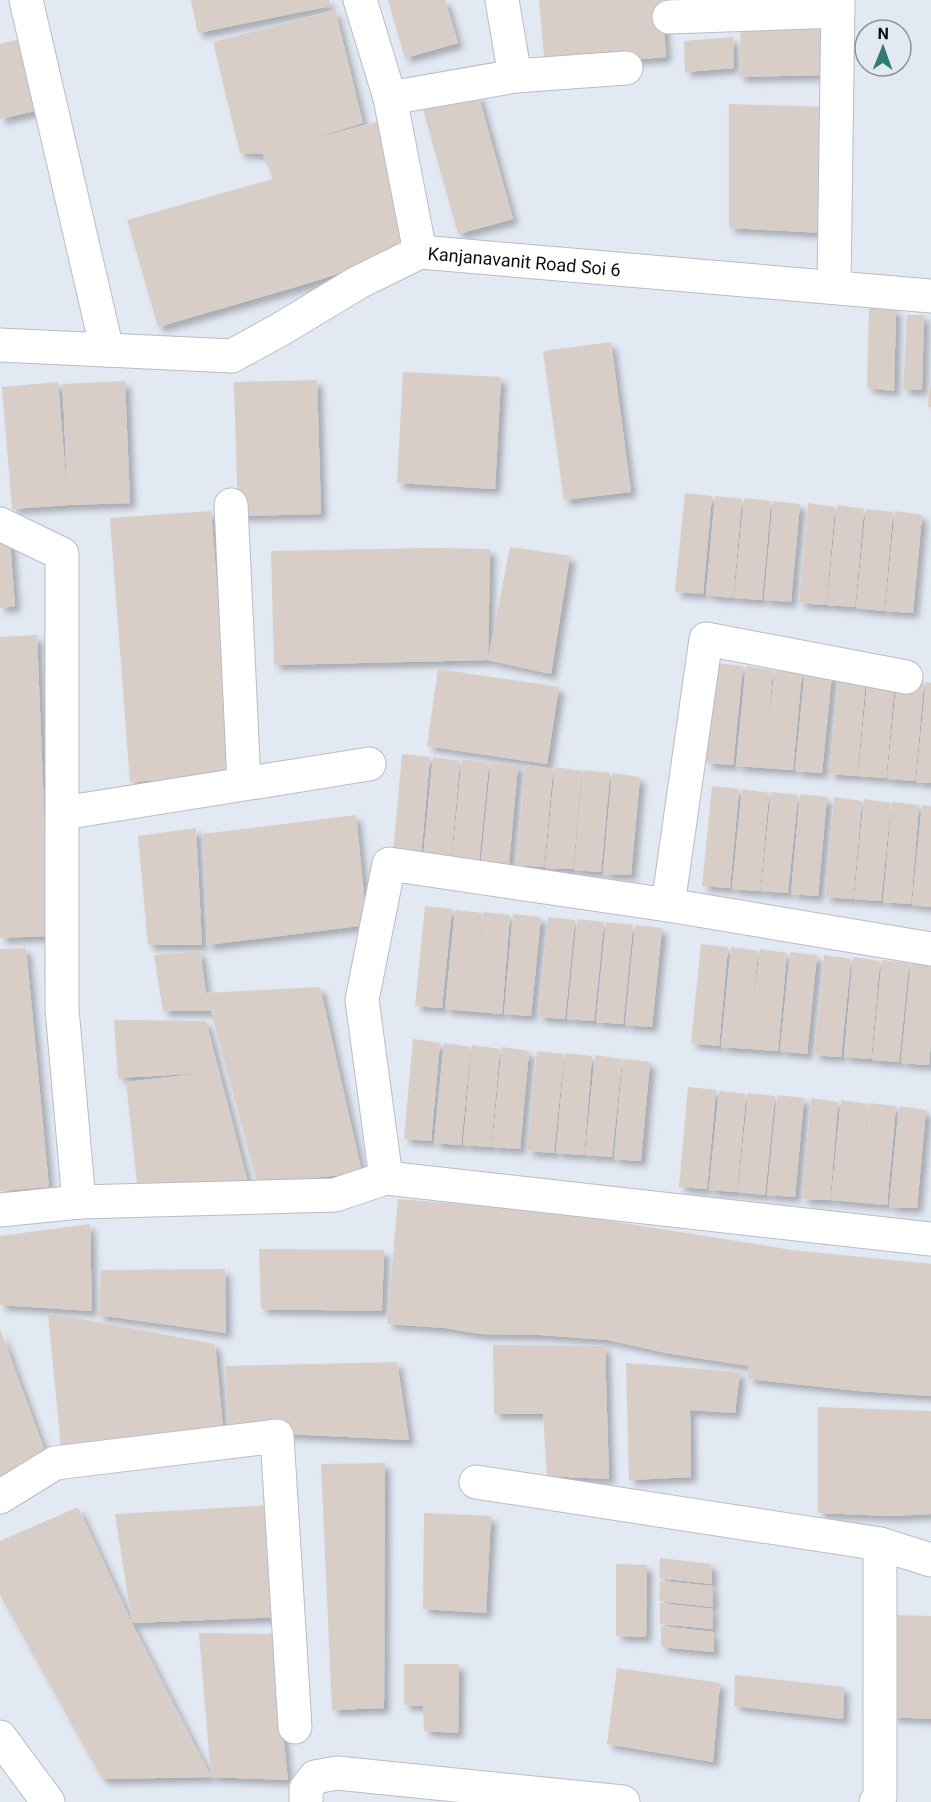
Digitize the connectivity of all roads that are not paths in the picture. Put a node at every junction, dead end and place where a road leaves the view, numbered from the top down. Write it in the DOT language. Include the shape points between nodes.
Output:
graph roads {
  1 [pos="26,0"];
  2 [pos="360,0"];
  3 [pos="502,0"];
  4 [pos="838,6"];
  5 [pos="669,17"];
  6 [pos="626,68"];
  7 [pos="515,76"];
  8 [pos="390,98"];
  9 [pos="420,252"];
  10 [pos="834,287"];
  11 [pos="931,297"];
  12 [pos="0,345"];
  13 [pos="107,350"];
  14 [pos="231,505"];
  15 [pos="0,524"];
  16 [pos="906,677"];
  17 [pos="369,764"];
  18 [pos="244,783"];
  19 [pos="63,813"];
  20 [pos="668,905"];
  21 [pos="931,950"];
  22 [pos="386,1178"];
  23 [pos="79,1202"];
  24 [pos="0,1210"];
  25 [pos="931,1239"];
  26 [pos="476,1482"];
  27 [pos="0,1497"];
  28 [pos="880,1544"];
  29 [pos="931,1560"];
  30 [pos="295,1728"];
  31 [pos="0,1737"];
  32 [pos="48,1802"];
  33 [pos="306,1802"];
  34 [pos="623,1802"];
  35 [pos="876,1802"];
  1 -- 13 [label="street"];
  2 -- 8 [label="street"];
  3 -- 7 [label="street"];
  4 -- 5 [label="street"];
  4 -- 10 [label="street"];
  6 -- 7 [label="street"];
  7 -- 8 [label="street"];
  8 -- 9 [label="street"];
  9 -- 10 [label="street, Kanjanavanit Road Soi 6"];
  9 -- 13 [label="street, Kanjanavanit Road Soi 6" via="359,282 232,356"];
  10 -- 11 [label="street, Kanjanavanit Road Soi 6"];
  12 -- 13 [label="street, Kanjanavanit Road Soi 6"];
  14 -- 18 [label="street"];
  15 -- 19 [label="street" via="62,554"];
  16 -- 20 [label="street" via="706,639"];
  17 -- 18 [label="street"];
  18 -- 19 [label="street"];
  19 -- 23 [label="street" via="62,1009"];
  20 -- 21 [label="street"];
  20 -- 22 [label="street" via="389,864 362,1000"];
  22 -- 23 [label="street" via="335,1195"];
  22 -- 25 [label="street"];
  23 -- 24 [label="street"];
  26 -- 28 [label="street"];
  27 -- 30 [label="street" via="55,1463 278,1436"];
  28 -- 29 [label="street"];
  28 -- 35 [label="street" via="880,1797"];
  31 -- 32 [label="street"];
  33 -- 34 [label="street" via="306,1789 315,1777 337,1773"];
}
